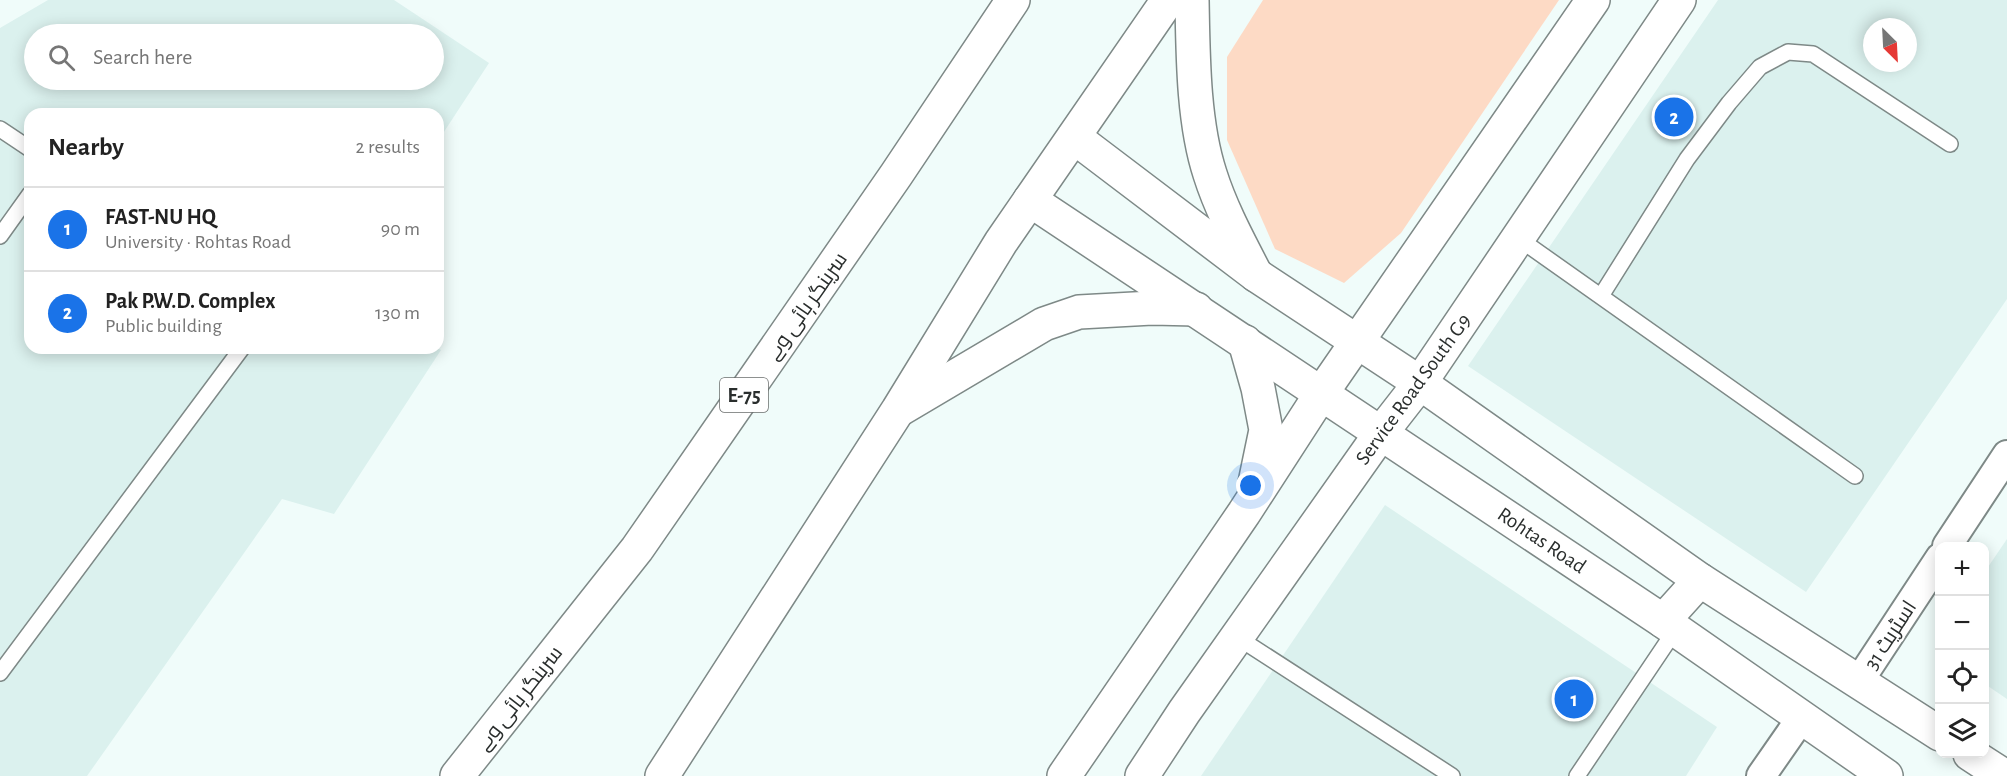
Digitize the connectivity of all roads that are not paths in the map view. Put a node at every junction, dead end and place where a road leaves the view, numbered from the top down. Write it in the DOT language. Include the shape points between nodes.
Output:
graph roads {
  1 [pos="1013,0"];
  2 [pos="1168,0"];
  3 [pos="1192,0"];
  4 [pos="1593,0"];
  5 [pos="1679,0"];
  6 [pos="0,129"];
  7 [pos="1074,137"];
  8 [pos="1950,144"];
  9 [pos="24,145"];
  10 [pos="1030,200"];
  11 [pos="24,202"];
  12 [pos="0,236"];
  13 [pos="1518,238"];
  14 [pos="1256,275"];
  15 [pos="1601,296"];
  16 [pos="1196,309"];
  17 [pos="1245,342"];
  18 [pos="1358,342"];
  19 [pos="238,354"];
  20 [pos="1420,383"];
  21 [pos="1321,394"];
  22 [pos="898,410"];
  23 [pos="1381,433"];
  24 [pos="2007,455"];
  25 [pos="1855,476"];
  26 [pos="1244,513"];
  27 [pos="1950,542"];
  28 [pos="1935,566"];
  29 [pos="1700,580"];
  30 [pos="1669,625"];
  31 [pos="1237,637"];
  32 [pos="0,673"];
  33 [pos="1859,681"];
  34 [pos="1802,717"];
  35 [pos="1935,731"];
  36 [pos="1978,758"];
  37 [pos="2002,772"];
  38 [pos="457,776"];
  39 [pos="662,776"];
  40 [pos="1064,776"];
  41 [pos="1142,776"];
  42 [pos="1452,776"];
  43 [pos="1577,776"];
  44 [pos="1761,776"];
  45 [pos="1886,776"];
  1 -- 38 [label="main road, سرینگر ہائی وے / E-75" via="637,549"];
  2 -- 7 [label="main road"];
  3 -- 14 [label="main road" via="1193,66 1209,173"];
  4 -- 18 [label="main road"];
  5 -- 13 [label="main road, Service Road South G9"];
  6 -- 9 [label="lane"];
  7 -- 10 [label="main road"];
  7 -- 14 [label="main road"];
  8 -- 15 [label="lane" via="1813,54 1788,52 1760,67 1729,104 1687,159"];
  10 -- 16 [label="main road, Rohtas Road"];
  10 -- 22 [label="main road"];
  11 -- 12 [label="lane"];
  13 -- 15 [label="lane"];
  13 -- 20 [label="main road, Service Road South G9"];
  14 -- 18 [label="main road"];
  15 -- 25 [label="lane"];
  16 -- 17 [label="main road, Rohtas Road"];
  16 -- 22 [label="main road" via="1078,312 1044,324"];
  17 -- 21 [label="main road, Rohtas Road"];
  17 -- 26 [label="main road" via="1266,430 1256,481"];
  18 -- 20 [label="main road"];
  18 -- 21 [label="main road"];
  19 -- 32 [label="lane"];
  20 -- 23 [label="main road, Service Road South G9"];
  20 -- 29 [label="main road"];
  21 -- 23 [label="main road, Rohtas Road"];
  21 -- 26 [label="main road"];
  22 -- 39 [label="main road"];
  23 -- 30 [label="main road, Rohtas Road"];
  23 -- 31 [label="main road, Service Road South G9"];
  24 -- 27 [label="street"];
  26 -- 40 [label="main road"];
  28 -- 33 [label="street, اسٹریٹ 31"];
  29 -- 30 [label="main road"];
  29 -- 33 [label="main road"];
  30 -- 34 [label="main road, Rohtas Road"];
  30 -- 43 [label="lane"];
  31 -- 41 [label="main road, Service Road South G9"];
  31 -- 42 [label="lane"];
  33 -- 35 [label="main road"];
  34 -- 44 [label="street"];
  34 -- 45 [label="main road, Rohtas Road"];
  36 -- 37 [label="main road"];
}
